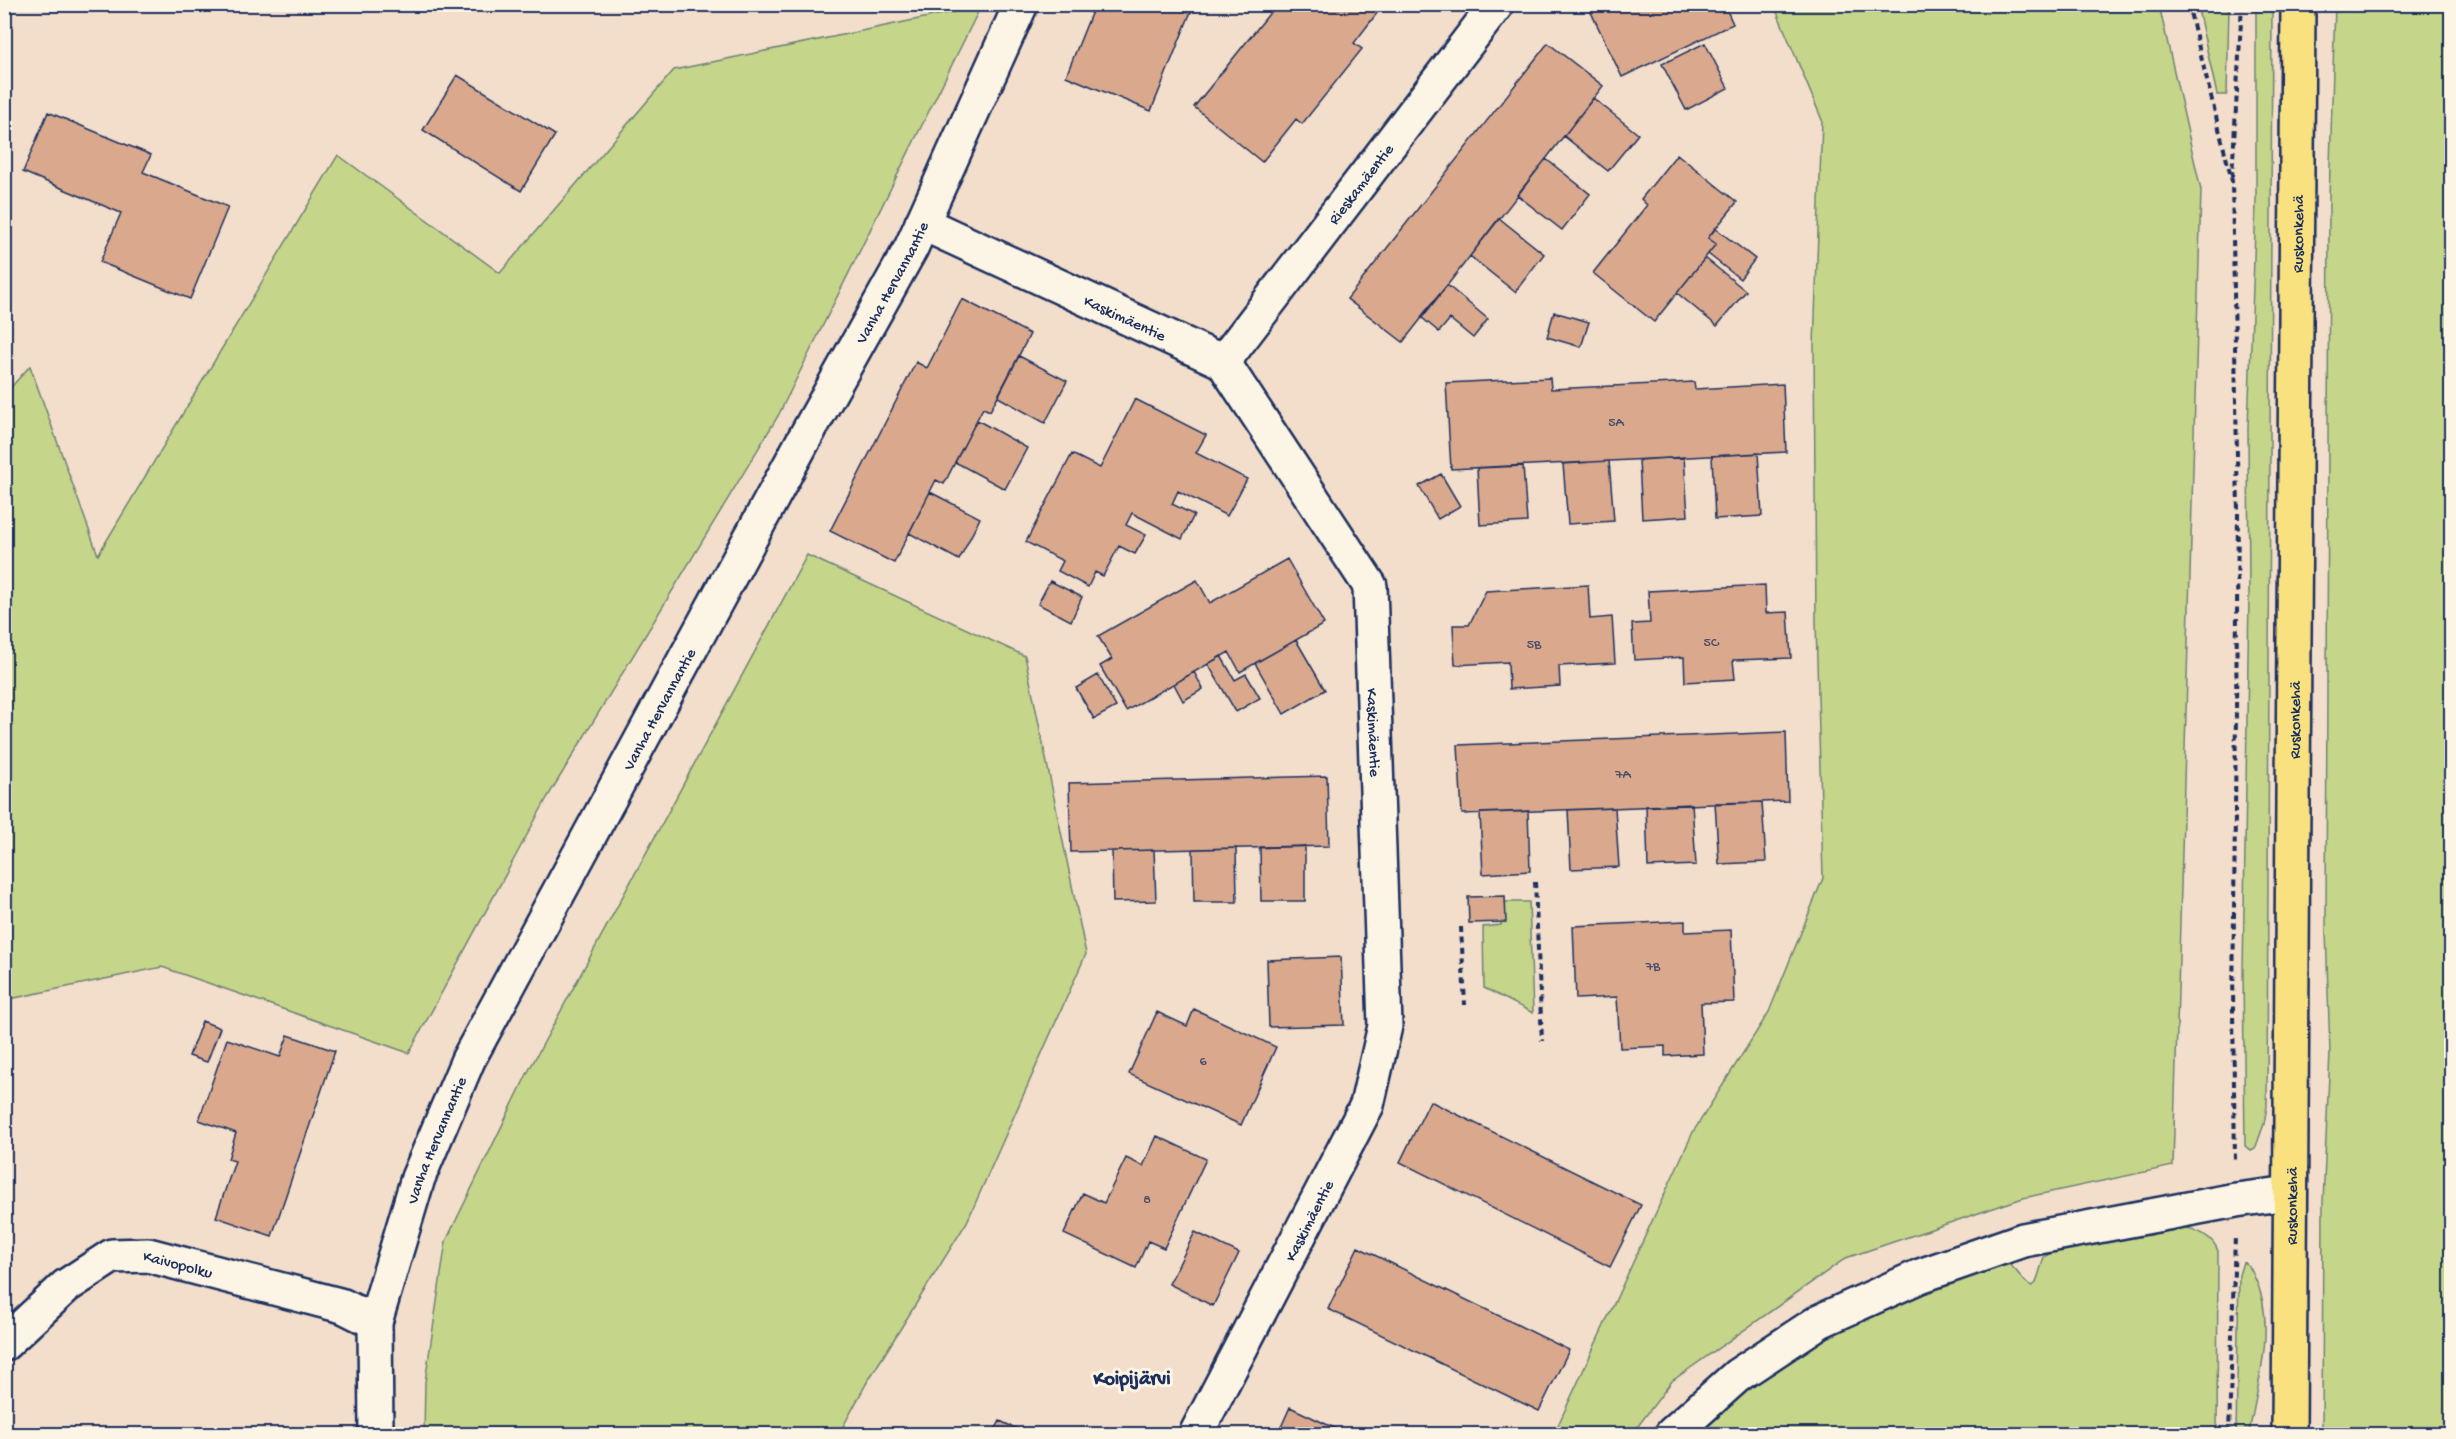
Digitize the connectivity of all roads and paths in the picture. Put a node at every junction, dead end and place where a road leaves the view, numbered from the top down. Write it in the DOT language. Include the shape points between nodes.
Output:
graph roads {
  1 [pos="1021,4"];
  2 [pos="1497,4"];
  3 [pos="2188,4"];
  4 [pos="2242,4"];
  5 [pos="2298,4"];
  6 [pos="2232,181"];
  7 [pos="922,223"];
  8 [pos="1223,362"];
  9 [pos="1535,882"];
  10 [pos="1461,927"];
  11 [pos="1465,1005"];
  12 [pos="1542,1041"];
  13 [pos="2290,1193"];
  14 [pos="2236,1200"];
  15 [pos="375,1322"];
  16 [pos="4,1344"];
  17 [pos="376,1434"];
  18 [pos="1196,1434"];
  19 [pos="1672,1434"];
  20 [pos="2229,1434"];
  21 [pos="2289,1434"];
  1 -- 7 [label="street, Vanha Hervannantie"];
  2 -- 8 [label="street, Rieskamäentie"];
  3 -- 6 [label="path"];
  4 -- 6 [label="path"];
  5 -- 13 [label="main road, Ruskonkehä"];
  6 -- 14 [label="path" via="2238,512 2233,1011"];
  7 -- 8 [label="street, Kaskimäentie"];
  7 -- 15 [label="street, Vanha Hervannantie" via="468,1060 418,1178"];
  8 -- 18 [label="street, Kaskimäentie" via="1370,586 1384,1026 1367,1106"];
  9 -- 12 [label="path"];
  10 -- 11 [label="path"];
  13 -- 14 [label="street"];
  13 -- 21 [label="main road, Ruskonkehä"];
  14 -- 19 [label="street" via="2023,1240 1920,1276 1820,1321 1738,1375"];
  14 -- 20 [label="path"];
  15 -- 16 [label="street, Kaivopolku" via="343,1306 148,1255 112,1256 66,1286"];
  15 -- 17 [label="street, Vanha Hervannantie"];
}
